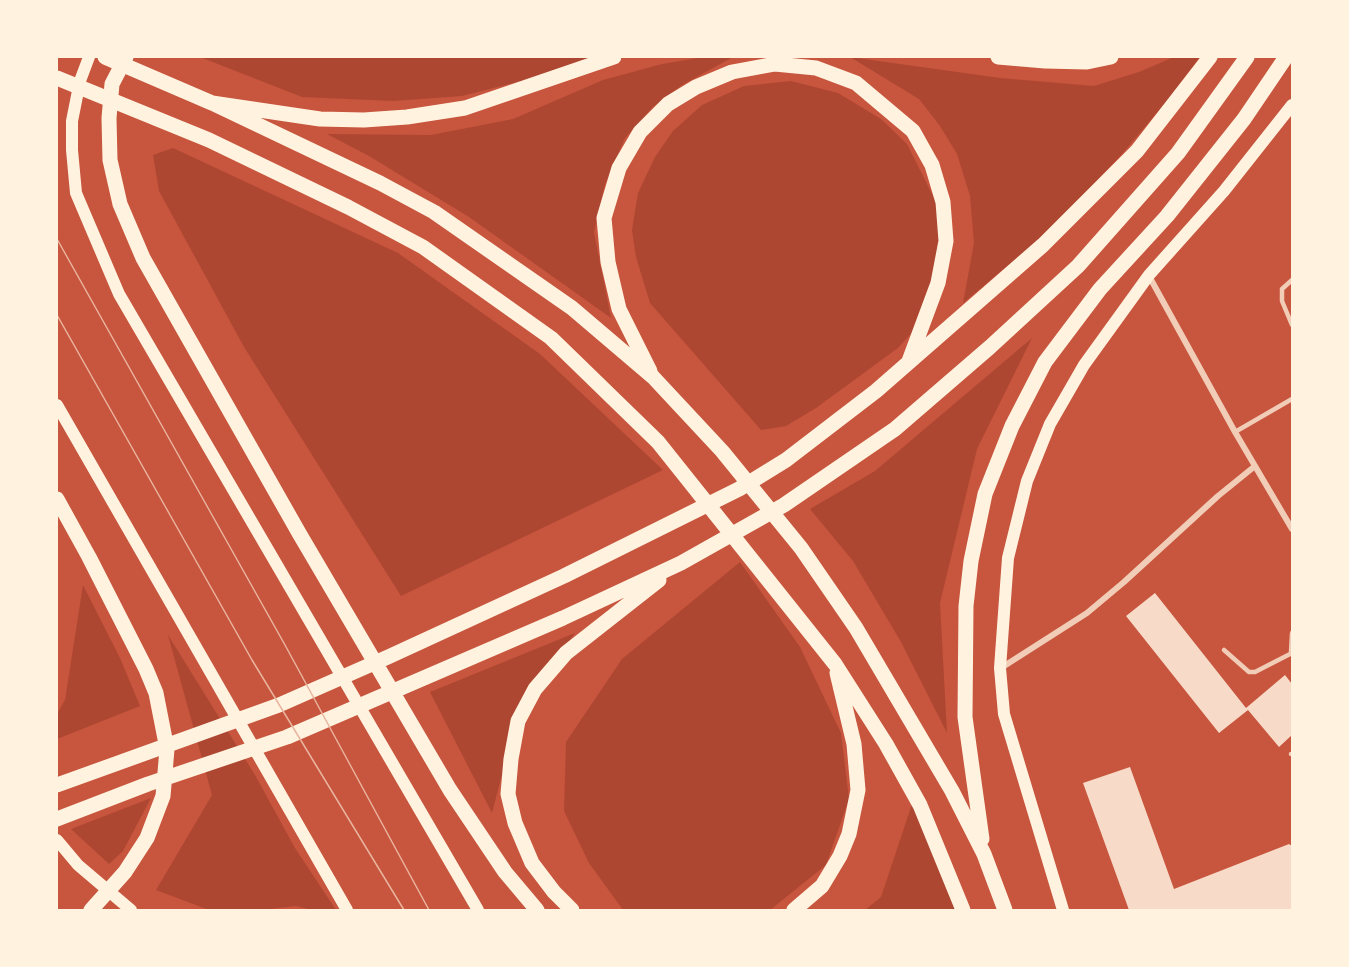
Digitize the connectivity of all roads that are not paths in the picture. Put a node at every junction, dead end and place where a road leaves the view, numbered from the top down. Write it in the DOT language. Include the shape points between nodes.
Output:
graph roads {
  1 [pos="89,57"];
  2 [pos="105,57"];
  3 [pos="126,57"];
  4 [pos="614,57"];
  5 [pos="998,57"];
  6 [pos="1111,57"];
  7 [pos="1210,57"];
  8 [pos="1247,57"];
  9 [pos="1286,57"];
  10 [pos="57,78"];
  11 [pos="212,103"];
  12 [pos="1292,105"];
  13 [pos="1149,275"];
  14 [pos="1292,280"];
  15 [pos="1292,324"];
  16 [pos="908,363"];
  17 [pos="653,377"];
  18 [pos="1292,399"];
  19 [pos="57,405"];
  20 [pos="1235,432"];
  21 [pos="1255,466"];
  22 [pos="57,499"];
  23 [pos="1292,529"];
  24 [pos="681,563"];
  25 [pos="1292,633"];
  26 [pos="1224,650"];
  27 [pos="1292,652"];
  28 [pos="835,664"];
  29 [pos="1000,668"];
  30 [pos="57,785"];
  31 [pos="57,819"];
  32 [pos="57,840"];
  33 [pos="984,854"];
  34 [pos="92,909"];
  35 [pos="131,910"];
  36 [pos="347,910"];
  37 [pos="478,910"];
  38 [pos="537,910"];
  39 [pos="572,910"];
  40 [pos="794,910"];
  41 [pos="963,910"];
  42 [pos="1005,910"];
  43 [pos="1064,910"];
  1 -- 37 [label="main road" via="72,121 76,193 118,294"];
  2 -- 11 [label="main road"];
  3 -- 38 [label="main road" via="112,84 110,160 120,204 143,258 450,790 505,872"];
  4 -- 11 [label="main road" via="465,108 406,117 320,118"];
  5 -- 6 [label="main road" via="1087,62"];
  7 -- 16 [label="main road" via="1129,159 1043,245"];
  8 -- 24 [label="main road" via="1178,153 1078,266 990,347 895,429 784,505"];
  9 -- 33 [label="main road" via="1238,128 1167,216 1100,289 1045,362 1012,426 985,494 966,606 965,717"];
  10 -- 28 [label="main road" via="209,140 348,207 423,247 551,338 658,442"];
  11 -- 17 [label="main road" via="434,212 572,308"];
  12 -- 13 [label="main road" via="1224,191"];
  13 -- 20 [label="street"];
  13 -- 29 [label="main road" via="1084,365 1050,424 1027,481 1008,558"];
  14 -- 15 [label="lane" via="1282,289 1282,301"];
  16 -- 17 [label="main road" via="938,284 946,241 944,202 933,165 913,132 856,83 816,68 775,64 732,72 668,104 640,132 619,168 604,218 608,262 620,309"];
  16 -- 30 [label="main road" via="786,460 740,489 564,576 279,705"];
  17 -- 33 [label="main road" via="722,451 807,556 862,638 952,791"];
  18 -- 20 [label="lane"];
  19 -- 36 [label="main road"];
  20 -- 21 [label="street"];
  21 -- 23 [label="street"];
  21 -- 29 [label="street" via="1087,613"];
  22 -- 34 [label="main road" via="146,669 156,693 167,749 162,796 147,838 125,872"];
  24 -- 31 [label="main road" via="287,737"];
  24 -- 39 [label="main road" via="566,653 535,689 518,720 508,794 515,823 532,862"];
  25 -- 27 [label="lane"];
  26 -- 27 [label="lane" via="1249,672"];
  28 -- 40 [label="main road" via="854,744 858,790 840,856 822,886"];
  28 -- 41 [label="main road" via="920,805"];
  29 -- 43 [label="main road" via="1004,714"];
  32 -- 35 [label="main road" via="78,865"];
  33 -- 42 [label="main road"];
}
